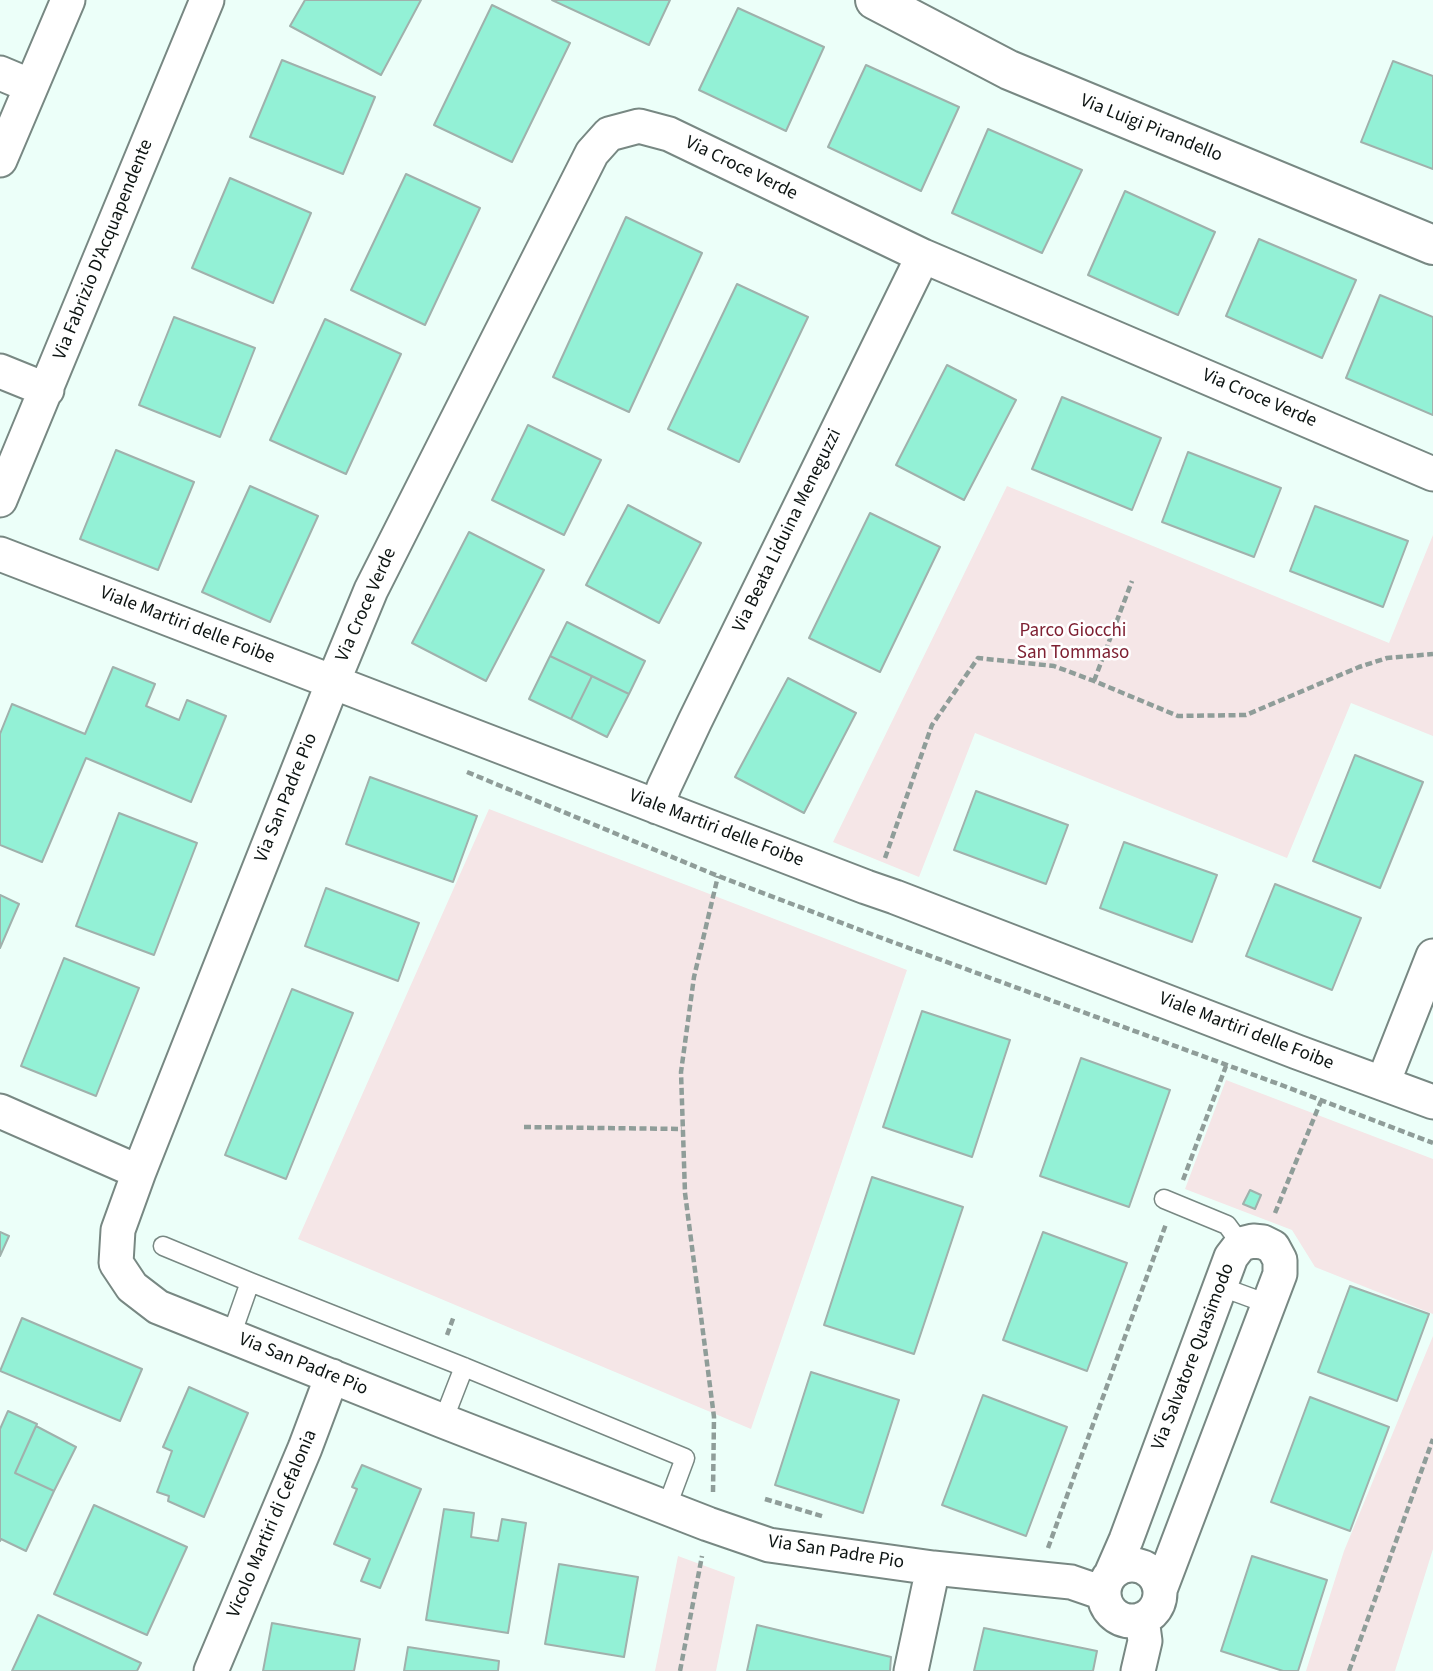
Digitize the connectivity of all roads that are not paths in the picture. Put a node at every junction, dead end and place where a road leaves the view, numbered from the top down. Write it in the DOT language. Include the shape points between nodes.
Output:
graph roads {
  1 [pos="68,0"];
  2 [pos="207,0"];
  3 [pos="875,0"];
  4 [pos="0,74"];
  5 [pos="31,86"];
  6 [pos="0,160"];
  7 [pos="1433,245"];
  8 [pos="923,256"];
  9 [pos="0,371"];
  10 [pos="47,390"];
  11 [pos="1433,474"];
  12 [pos="0,500"];
  13 [pos="0,554"];
  14 [pos="333,682"];
  15 [pos="657,807"];
  16 [pos="1433,956"];
  17 [pos="1383,1083"];
  18 [pos="1433,1102"];
  19 [pos="0,1111"];
  20 [pos="139,1172"];
  21 [pos="1169,1201"];
  22 [pos="1241,1244"];
  23 [pos="163,1246"];
  24 [pos="250,1283"];
  25 [pos="1219,1286"];
  26 [pos="1268,1304"];
  27 [pos="231,1336"];
  28 [pos="464,1367"];
  29 [pos="332,1376"];
  30 [pos="443,1422"];
  31 [pos="666,1509"];
  32 [pos="933,1567"];
  33 [pos="1108,1583"];
  34 [pos="1160,1590"];
  35 [pos="1142,1619"];
  36 [pos="211,1671"];
  37 [pos="911,1671"];
  38 [pos="1138,1671"];
  1 -- 5 [label="street"];
  2 -- 10 [label="street, Via Fabrizio D'Acquapendente"];
  3 -- 7 [label="street, Via Luigi Pirandello" via="1009,70"];
  4 -- 5 [label="street"];
  5 -- 6 [label="street"];
  8 -- 11 [label="street, Via Croce Verde"];
  8 -- 14 [label="street, Via Croce Verde" via="669,134 639,127 609,134 592,153 371,590"];
  8 -- 15 [label="street, Via Beata Liduina Meneguzzi" via="695,720"];
  9 -- 10 [label="street"];
  10 -- 12 [label="street, Via Fabrizio D'Acquapendente"];
  13 -- 14 [label="street, Viale Martiri delle Foibe"];
  14 -- 15 [label="street, Viale Martiri delle Foibe"];
  14 -- 20 [label="street, Via San Padre Pio"];
  15 -- 17 [label="street, Viale Martiri delle Foibe"];
  16 -- 17 [label="street"];
  17 -- 18 [label="street, Viale Martiri delle Foibe"];
  19 -- 20 [label="street"];
  20 -- 27 [label="street, Via San Padre Pio" via="118,1230 116,1263 132,1287 158,1307"];
  21 -- 22 [label="lane" via="1227,1225"];
  22 -- 25 [label="street, Via Salvatore Quasimodo"];
  22 -- 26 [label="street, Via Salvatore Quasimodo" via="1264,1242 1280,1260 1280,1274"];
  23 -- 24 [label="lane"];
  24 -- 27 [label="lane"];
  24 -- 28 [label="lane"];
  25 -- 26 [label="lane"];
  25 -- 33 [label="street, Via Salvatore Quasimodo"];
  26 -- 34 [label="street, Via Salvatore Quasimodo"];
  27 -- 29 [label="street, Via San Padre Pio"];
  28 -- 30 [label="lane"];
  28 -- 31 [label="lane" via="685,1458"];
  29 -- 30 [label="street, Via San Padre Pio"];
  29 -- 36 [label="street, Vicolo Martiri di Cefalonia"];
  30 -- 31 [label="street, Via San Padre Pio"];
  31 -- 32 [label="street, Via San Padre Pio" via="769,1545"];
  32 -- 33 [label="street, Via San Padre Pio"];
  32 -- 37 [label="street"];
  33 -- 34 [label="street" via="1122,1566 1133,1564 1152,1572"];
  33 -- 35 [label="street" via="1105,1602 1109,1610 1122,1620"];
  34 -- 35 [label="street" via="1157,1605"];
  35 -- 38 [label="street" via="1145,1641"];
}
